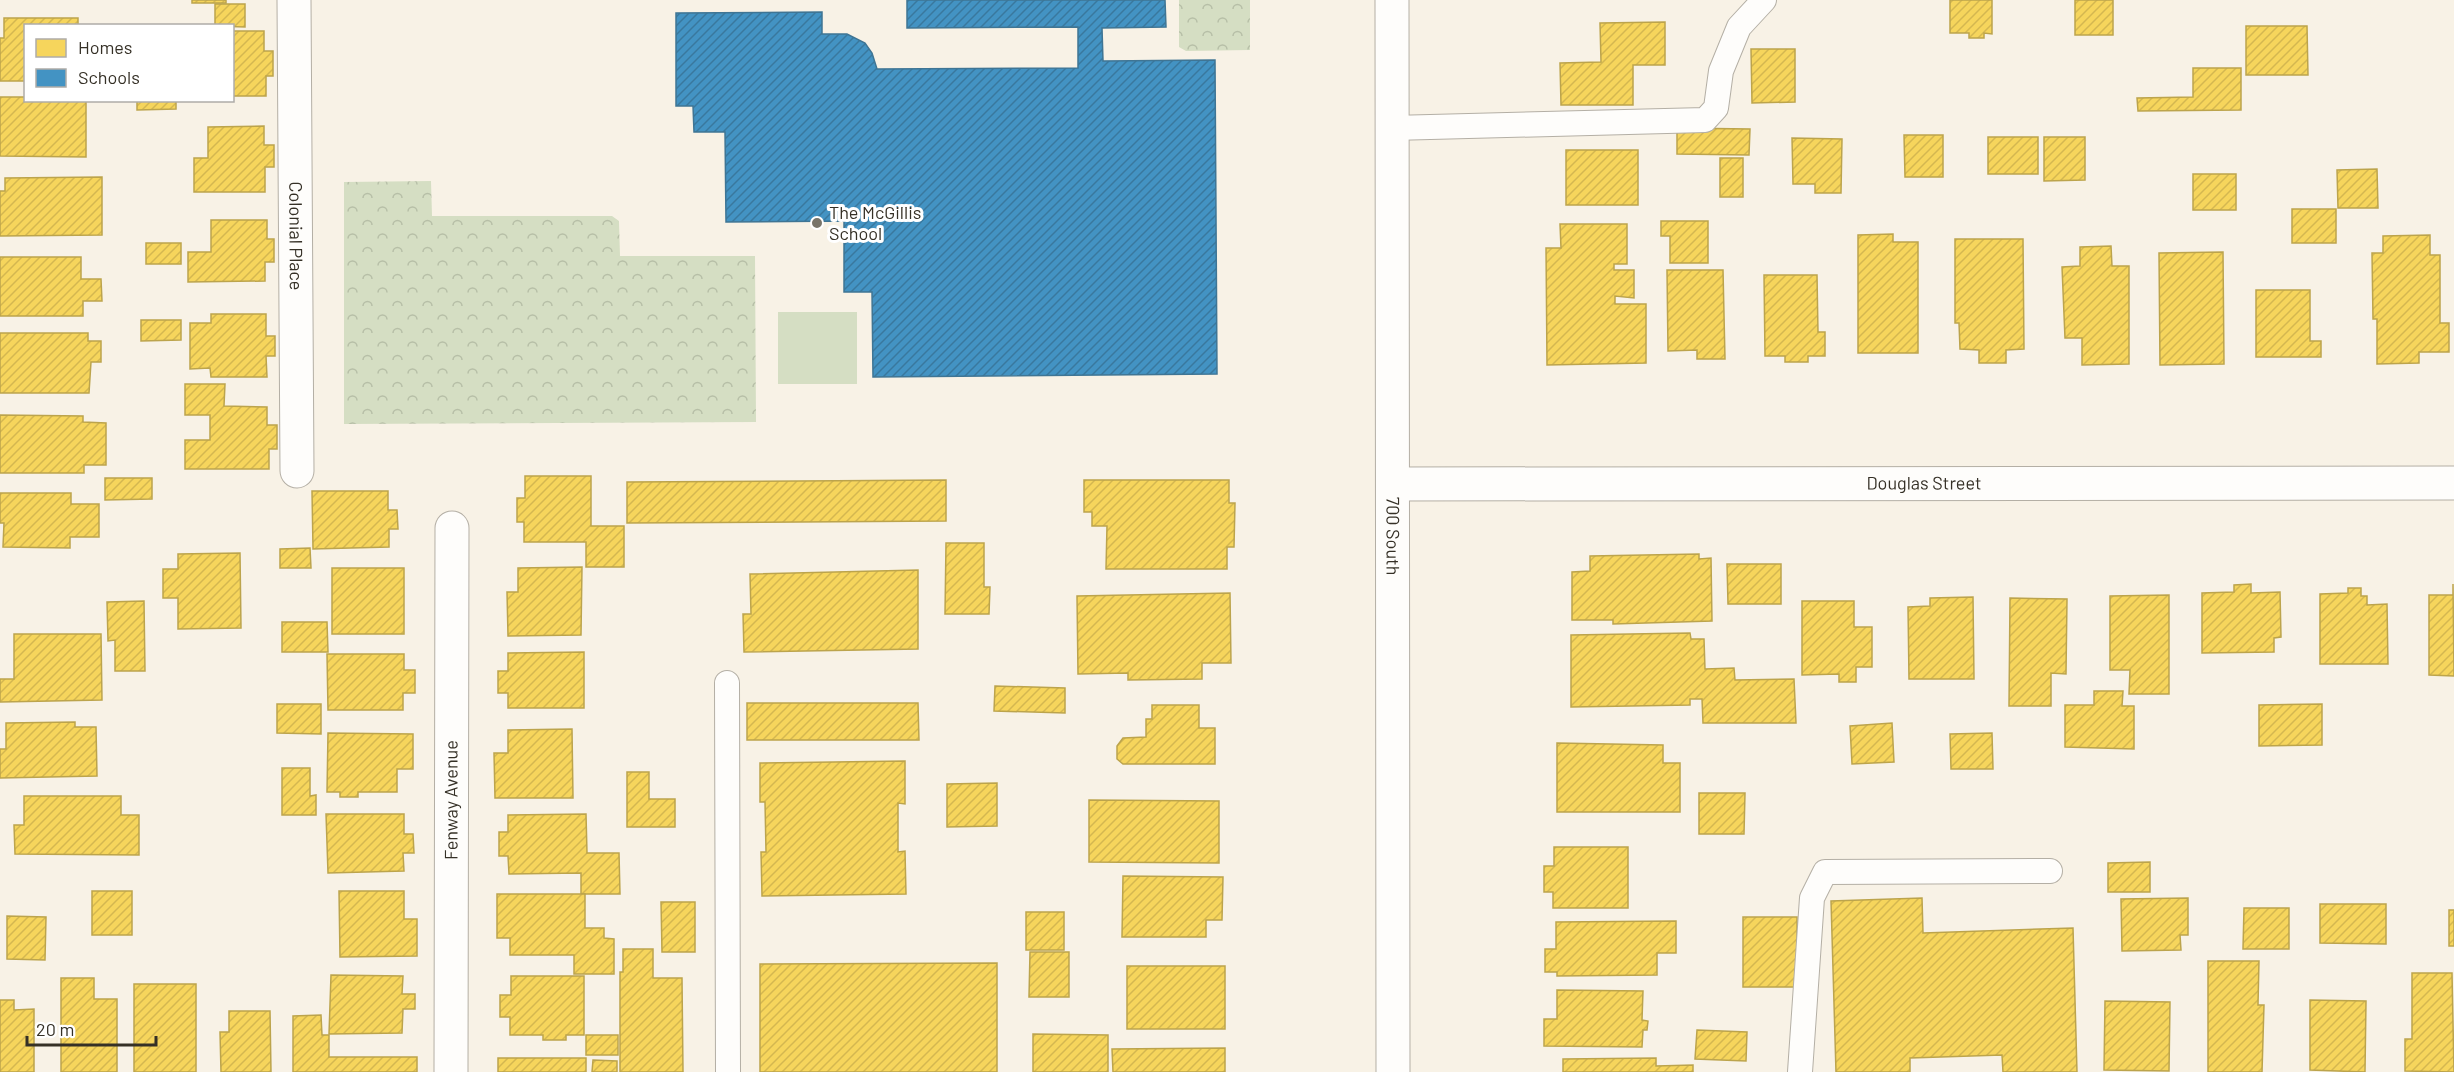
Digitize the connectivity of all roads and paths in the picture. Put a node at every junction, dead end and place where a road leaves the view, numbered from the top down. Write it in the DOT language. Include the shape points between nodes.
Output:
graph roads {
  1 [pos="294,0"];
  2 [pos="1392,0"];
  3 [pos="1764,0"];
  4 [pos="1392,128"];
  5 [pos="297,471"];
  6 [pos="1393,483"];
  7 [pos="2454,483"];
  8 [pos="452,528"];
  9 [pos="727,683"];
  10 [pos="2050,871"];
  11 [pos="451,1072"];
  12 [pos="728,1072"];
  13 [pos="1393,1072"];
  14 [pos="1800,1072"];
  1 -- 5 [label="street, Colonial Place"];
  2 -- 4 [label="street, 700 South"];
  3 -- 4 [label="lane" via="1739,27 1721,71 1716,108 1705,120"];
  4 -- 6 [label="street, 700 South"];
  6 -- 7 [label="street, Douglas Street"];
  6 -- 13 [label="street, 700 South"];
  8 -- 11 [label="street, Fenway Avenue"];
  9 -- 12 [label="lane"];
  10 -- 14 [label="lane" via="1825,872 1812,898"];
}
